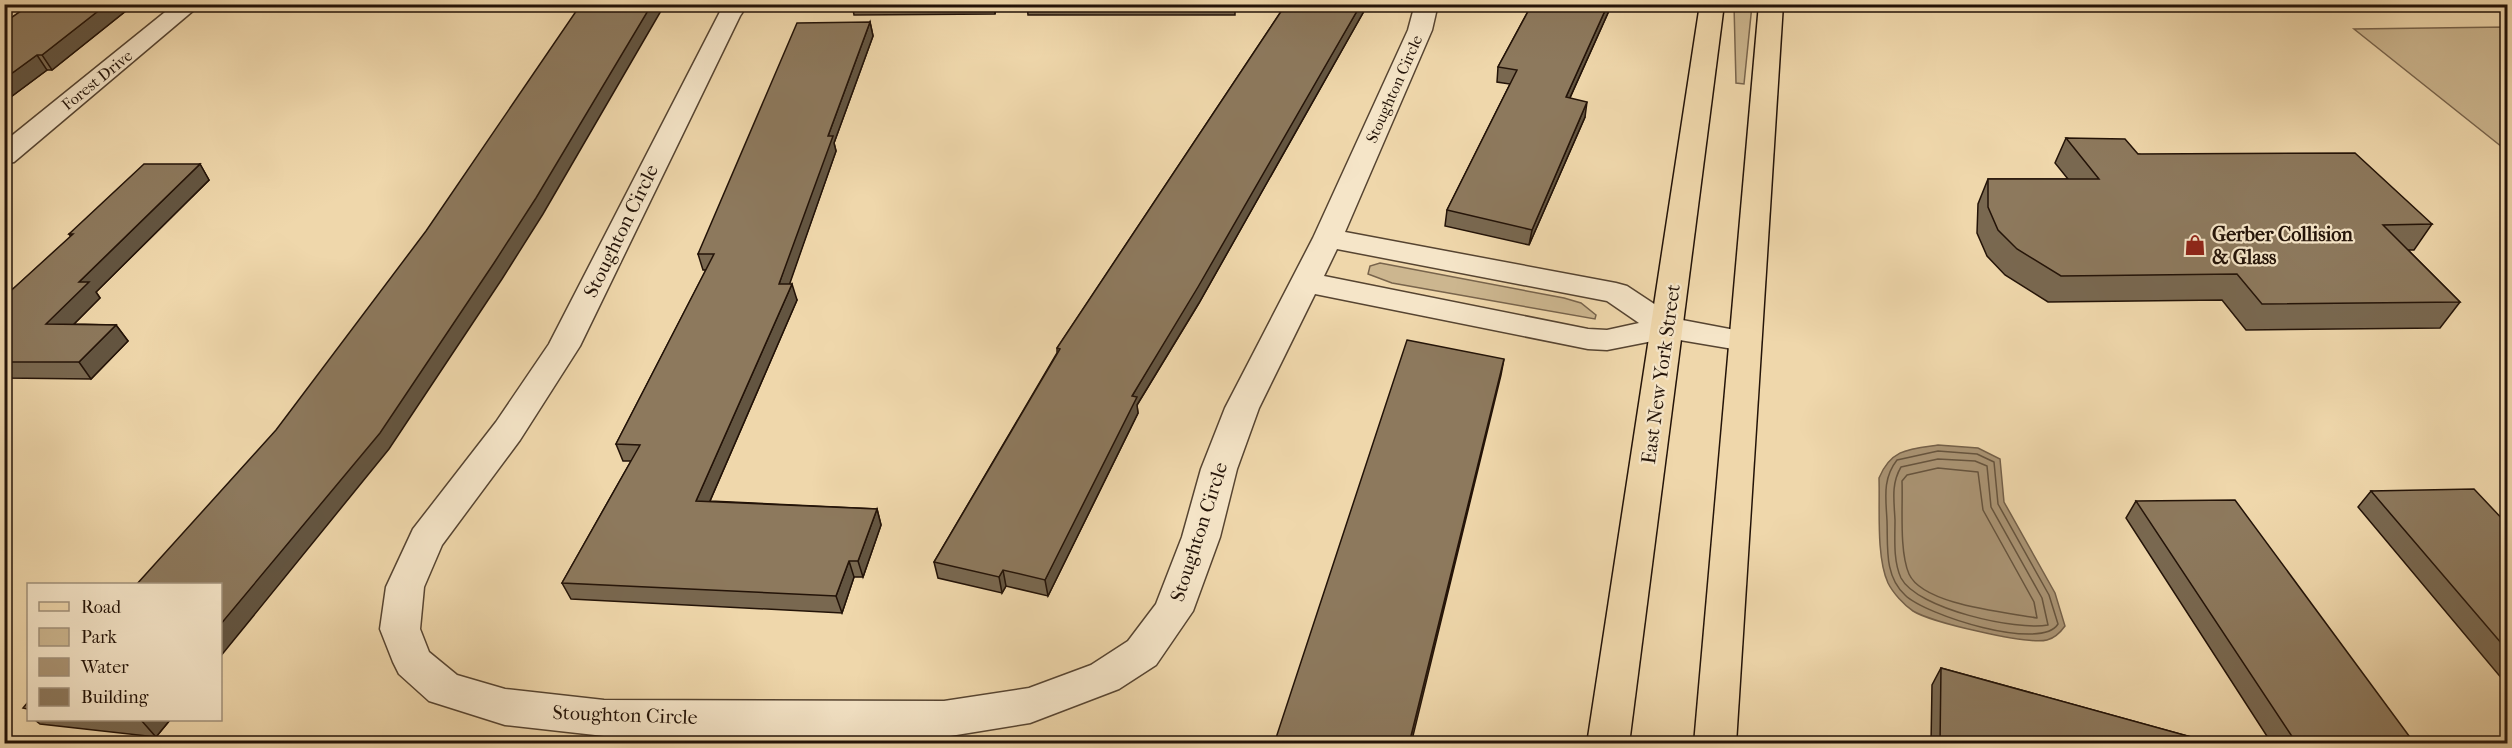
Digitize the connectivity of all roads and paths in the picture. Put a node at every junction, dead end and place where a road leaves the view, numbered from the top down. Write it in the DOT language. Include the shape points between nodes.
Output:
graph roads {
  1 [pos="190,4"];
  2 [pos="736,4"];
  3 [pos="1427,4"];
  4 [pos="1712,4"];
  5 [pos="1771,4"];
  6 [pos="4,156"];
  7 [pos="1328,237"];
  8 [pos="1305,282"];
  9 [pos="1668,328"];
  10 [pos="1745,341"];
  11 [pos="1608,744"];
  12 [pos="1715,744"];
  1 -- 6 [label="street, Forest Drive"];
  2 -- 8 [label="street, Stoughton Circle" via="564,346 508,431 426,539 405,587 400,629 413,662 444,688 505,707 604,718 944,718 1030,705 1105,677 1142,653 1173,610 1242,408"];
  3 -- 7 [label="street, Stoughton Circle" via="1420,30"];
  4 -- 9 [label="main road, East New York Street"];
  5 -- 10 [label="main road"];
  7 -- 8 [label="street, Stoughton Circle"];
  7 -- 9 [label="street" via="1616,293"];
  8 -- 9 [label="street" via="1588,339 1607,340"];
  9 -- 10 [label="street"];
  9 -- 11 [label="main road, East New York Street"];
  10 -- 12 [label="main road"];
}
